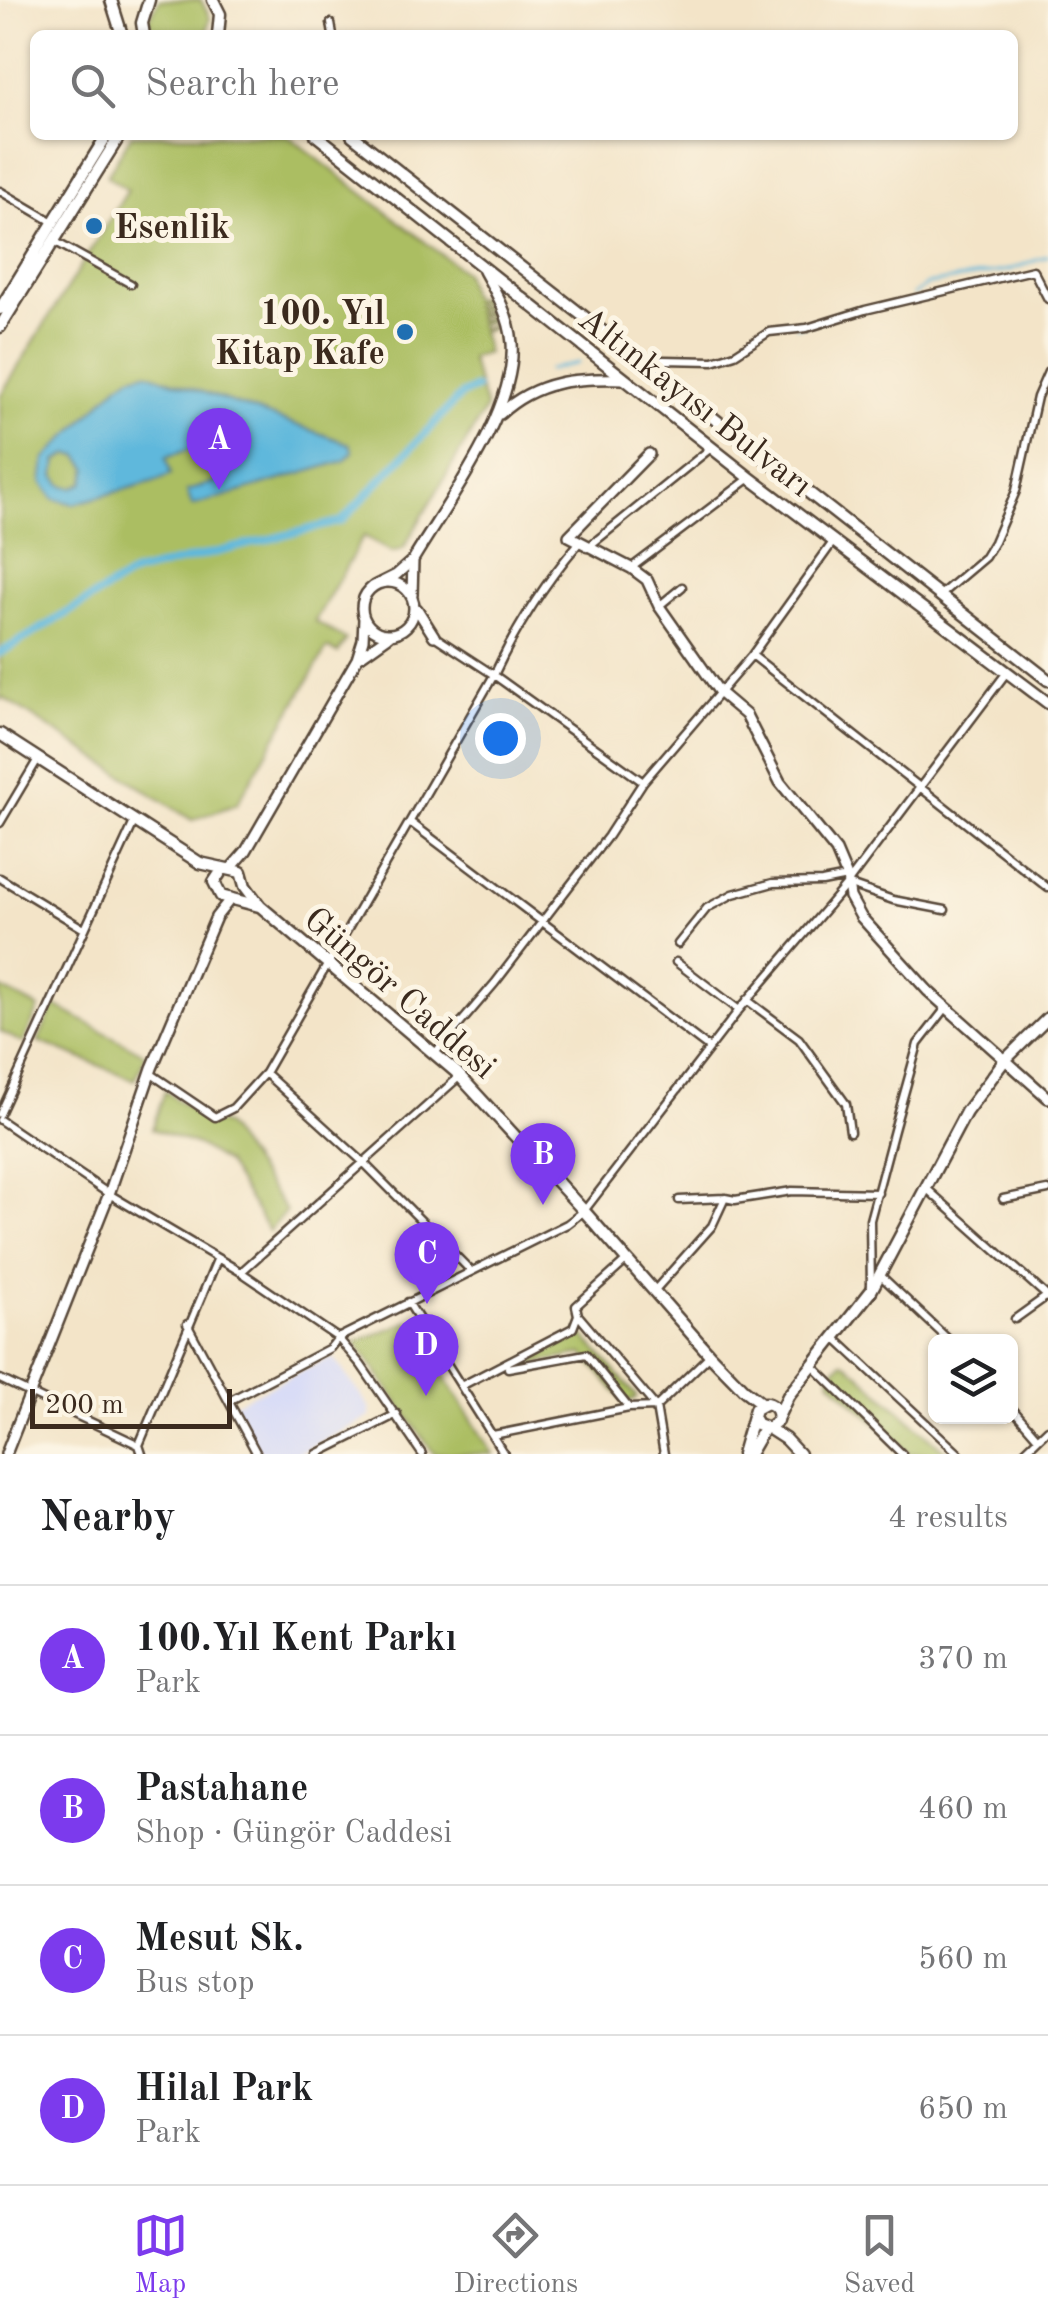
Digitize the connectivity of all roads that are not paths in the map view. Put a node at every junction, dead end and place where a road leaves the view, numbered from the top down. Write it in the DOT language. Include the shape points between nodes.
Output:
graph roads {
  1 [pos="111,0"];
  2 [pos="137,0"];
  3 [pos="149,0"];
  4 [pos="214,0"];
  5 [pos="142,18"];
  6 [pos="331,23"];
  7 [pos="120,30"];
  8 [pos="143,30"];
  9 [pos="221,30"];
  10 [pos="332,30"];
  11 [pos="104,140"];
  12 [pos="117,140"];
  13 [pos="322,140"];
  14 [pos="358,140"];
  15 [pos="0,191"];
  16 [pos="54,222"];
  17 [pos="54,242"];
  18 [pos="484,271"];
  19 [pos="131,284"];
  20 [pos="1048,299"];
  21 [pos="0,309"];
  22 [pos="0,327"];
  23 [pos="643,364"];
  24 [pos="1048,372"];
  25 [pos="624,380"];
  26 [pos="498,416"];
  27 [pos="711,448"];
  28 [pos="649,454"];
  29 [pos="750,478"];
  30 [pos="833,542"];
  31 [pos="583,546"];
  32 [pos="413,560"];
  33 [pos="631,568"];
  34 [pos="380,582"];
  35 [pos="682,587"];
  36 [pos="940,595"];
  37 [pos="414,600"];
  38 [pos="659,606"];
  39 [pos="364,618"];
  40 [pos="394,634"];
  41 [pos="434,636"];
  42 [pos="752,655"];
  43 [pos="357,658"];
  44 [pos="1007,672"];
  45 [pos="494,674"];
  46 [pos="1048,680"];
  47 [pos="720,692"];
  48 [pos="1048,701"];
  49 [pos="0,734"];
  50 [pos="38,758"];
  51 [pos="643,782"];
  52 [pos="920,785"];
  53 [pos="135,819"];
  54 [pos="0,822"];
  55 [pos="410,822"];
  56 [pos="246,852"];
  57 [pos="200,863"];
  58 [pos="227,868"];
  59 [pos="0,878"];
  60 [pos="847,880"];
  61 [pos="244,881"];
  62 [pos="215,887"];
  63 [pos="1048,888"];
  64 [pos="233,898"];
  65 [pos="260,906"];
  66 [pos="945,910"];
  67 [pos="216,917"];
  68 [pos="541,922"];
  69 [pos="84,929"];
  70 [pos="678,944"];
  71 [pos="328,962"];
  72 [pos="676,962"];
  73 [pos="747,1000"];
  74 [pos="946,1008"];
  75 [pos="739,1010"];
  76 [pos="1048,1018"];
  77 [pos="709,1048"];
  78 [pos="434,1054"];
  79 [pos="1004,1060"];
  80 [pos="150,1073"];
  81 [pos="265,1073"];
  82 [pos="460,1076"];
  83 [pos="1048,1098"];
  84 [pos="0,1117"];
  85 [pos="850,1132"];
  86 [pos="363,1162"];
  87 [pos="925,1187"];
  88 [pos="1048,1190"];
  89 [pos="878,1193"];
  90 [pos="109,1194"];
  91 [pos="725,1198"];
  92 [pos="1003,1199"];
  93 [pos="678,1200"];
  94 [pos="584,1211"];
  95 [pos="217,1260"];
  96 [pos="627,1260"];
  97 [pos="470,1271"];
  98 [pos="241,1272"];
  99 [pos="879,1274"];
  100 [pos="1048,1284"];
  101 [pos="654,1290"];
  102 [pos="1040,1290"];
  103 [pos="871,1291"];
  104 [pos="1048,1297"];
  105 [pos="408,1302"];
  106 [pos="578,1315"];
  107 [pos="1015,1319"];
  108 [pos="187,1324"];
  109 [pos="943,1334"];
  110 [pos="338,1338"];
  111 [pos="836,1338"];
  112 [pos="710,1356"];
  113 [pos="813,1366"];
  114 [pos="495,1370"];
  115 [pos="0,1379"];
  116 [pos="462,1385"];
  117 [pos="30,1394"];
  118 [pos="788,1396"];
  119 [pos="229,1401"];
  120 [pos="656,1406"];
  121 [pos="629,1408"];
  122 [pos="759,1409"];
  123 [pos="397,1414"];
  124 [pos="1018,1415"];
  125 [pos="771,1423"];
  126 [pos="1048,1429"];
  127 [pos="493,1435"];
  128 [pos="1037,1437"];
  129 [pos="139,1445"];
  130 [pos="6,1454"];
  131 [pos="142,1454"];
  132 [pos="257,1454"];
  133 [pos="317,1454"];
  134 [pos="422,1454"];
  135 [pos="504,1454"];
  136 [pos="664,1454"];
  137 [pos="746,1454"];
  138 [pos="800,1454"];
  139 [pos="902,1454"];
  140 [pos="959,1454"];
  141 [pos="1022,1454"];
  1 -- 7 [label="main road"];
  2 -- 5 [label="main road"];
  3 -- 5 [label="main road"];
  4 -- 9 [label="main road"];
  5 -- 8 [label="main road"];
  6 -- 10 [label="street"];
  11 -- 16 [label="main road"];
  12 -- 17 [label="main road"];
  13 -- 18 [label="main road, Altınkayısı Bulvarı"];
  14 -- 23 [label="main road, Altınkayısı Bulvarı"];
  15 -- 16 [label="street"];
  16 -- 21 [label="main road"];
  17 -- 19 [label="street"];
  17 -- 22 [label="main road"];
  18 -- 25 [label="main road, Altınkayısı Bulvarı"];
  18 -- 26 [label="street" via="512,341"];
  20 -- 23 [label="street" via="1033,270 769,332 713,361"];
  23 -- 36 [label="main road, Altınkayısı Bulvarı"];
  24 -- 36 [label="street" via="1016,491 994,542"];
  25 -- 26 [label="street" via="554,382"];
  25 -- 27 [label="main road, Altınkayısı Bulvarı"];
  26 -- 32 [label="street"];
  27 -- 29 [label="main road, Altınkayısı Bulvarı"];
  27 -- 31 [label="street"];
  28 -- 31 [label="street" via="570,536"];
  29 -- 30 [label="main road, Altınkayısı Bulvarı"];
  29 -- 33 [label="street"];
  30 -- 42 [label="street"];
  30 -- 44 [label="main road, Altınkayısı Bulvarı"];
  31 -- 33 [label="street"];
  31 -- 45 [label="street" via="534,600"];
  32 -- 34 [label="street"];
  32 -- 37 [label="street"];
  33 -- 38 [label="street" via="647,580"];
  34 -- 37 [label="street" via="398,583"];
  34 -- 39 [label="street" via="362,602"];
  35 -- 38 [label="street"];
  36 -- 46 [label="main road, Altınkayısı Bulvarı"];
  37 -- 40 [label="street" via="411,622"];
  37 -- 41 [label="street"];
  38 -- 47 [label="street"];
  39 -- 40 [label="street" via="374,630"];
  39 -- 43 [label="street"];
  40 -- 41 [label="street"];
  40 -- 43 [label="street"];
  41 -- 45 [label="street"];
  42 -- 47 [label="street"];
  42 -- 52 [label="street"];
  43 -- 56 [label="street"];
  44 -- 48 [label="main road, Altınkayısı Bulvarı"];
  44 -- 52 [label="street"];
  45 -- 51 [label="street"];
  45 -- 55 [label="street"];
  47 -- 51 [label="street"];
  47 -- 60 [label="street" via="746,716 780,782 836,851"];
  49 -- 50 [label="main road"];
  50 -- 53 [label="main road"];
  50 -- 54 [label="street"];
  51 -- 68 [label="street"];
  52 -- 60 [label="street"];
  52 -- 63 [label="street"];
  53 -- 57 [label="main road"];
  53 -- 69 [label="street"];
  55 -- 68 [label="street"];
  55 -- 71 [label="street"];
  56 -- 58 [label="street"];
  56 -- 61 [label="street"];
  57 -- 58 [label="main road"];
  57 -- 62 [label="main road"];
  58 -- 61 [label="main road, Güngör Caddesi"];
  58 -- 62 [label="main road"];
  59 -- 69 [label="street"];
  60 -- 66 [label="street" via="892,900"];
  60 -- 70 [label="street" via="772,883 733,894 707,908"];
  60 -- 73 [label="street"];
  60 -- 74 [label="street" via="861,917"];
  61 -- 64 [label="main road"];
  61 -- 65 [label="main road, Güngör Caddesi"];
  62 -- 64 [label="main road, Güngör Caddesi"];
  62 -- 67 [label="street"];
  64 -- 65 [label="main road, Güngör Caddesi"];
  64 -- 67 [label="street"];
  65 -- 71 [label="main road, Güngör Caddesi"];
  67 -- 80 [label="street"];
  68 -- 77 [label="street"];
  68 -- 78 [label="street"];
  69 -- 84 [label="street"];
  71 -- 78 [label="main road, Güngör Caddesi"];
  71 -- 81 [label="street"];
  72 -- 75 [label="street"];
  73 -- 75 [label="street"];
  73 -- 85 [label="street" via="799,1040 846,1104"];
  74 -- 79 [label="street"];
  74 -- 89 [label="street" via="918,1044"];
  75 -- 77 [label="street"];
  76 -- 79 [label="main road"];
  77 -- 94 [label="street"];
  78 -- 82 [label="main road, Güngör Caddesi"];
  79 -- 83 [label="street"];
  79 -- 87 [label="main road"];
  80 -- 81 [label="street" via="214,1117"];
  80 -- 90 [label="street"];
  81 -- 86 [label="street"];
  82 -- 86 [label="street"];
  82 -- 94 [label="main road, Güngör Caddesi"];
  84 -- 90 [label="street"];
  86 -- 97 [label="street"];
  86 -- 98 [label="street"];
  87 -- 99 [label="main road"];
  87 -- 102 [label="street"];
  88 -- 92 [label="street"];
  89 -- 91 [label="street"];
  89 -- 103 [label="street" via="870,1220"];
  90 -- 95 [label="street"];
  90 -- 117 [label="street"];
  91 -- 93 [label="street"];
  91 -- 101 [label="street" via="712,1226"];
  94 -- 96 [label="main road, Güngör Caddesi"];
  94 -- 97 [label="street"];
  95 -- 98 [label="street"];
  95 -- 108 [label="street"];
  96 -- 101 [label="main road, Güngör Caddesi"];
  96 -- 106 [label="street" via="576,1306"];
  97 -- 105 [label="street"];
  98 -- 110 [label="street"];
  99 -- 103 [label="main road"];
  99 -- 109 [label="street"];
  100 -- 102 [label="street"];
  101 -- 112 [label="main road, Güngör Caddesi"];
  102 -- 104 [label="street"];
  103 -- 111 [label="main road"];
  104 -- 107 [label="street"];
  105 -- 110 [label="street"];
  105 -- 116 [label="street"];
  106 -- 114 [label="street" via="573,1328"];
  106 -- 120 [label="street"];
  108 -- 119 [label="street"];
  108 -- 129 [label="street"];
  110 -- 119 [label="street"];
  110 -- 123 [label="street"];
  111 -- 113 [label="main road"];
  111 -- 140 [label="street"];
  112 -- 120 [label="street"];
  112 -- 122 [label="main road, Güngör Caddesi"];
  113 -- 118 [label="main road"];
  113 -- 139 [label="street"];
  114 -- 116 [label="street"];
  114 -- 121 [label="street" via="586,1354"];
  115 -- 117 [label="street"];
  116 -- 127 [label="street"];
  117 -- 129 [label="street"];
  117 -- 130 [label="street"];
  118 -- 122 [label="main road"];
  118 -- 125 [label="main road"];
  119 -- 132 [label="street"];
  120 -- 121 [label="street"];
  120 -- 136 [label="street"];
  121 -- 127 [label="street"];
  122 -- 125 [label="main road, Güngör Caddesi" via="757,1424"];
  122 -- 125 [label="main road, Güngör Caddesi" via="776,1410"];
  122 -- 137 [label="main road"];
  123 -- 133 [label="street"];
  123 -- 134 [label="street"];
  124 -- 128 [label="street"];
  125 -- 137 [label="main road"];
  125 -- 138 [label="main road, Güngör Caddesi"];
  126 -- 128 [label="street"];
  127 -- 135 [label="street"];
  128 -- 141 [label="street"];
  129 -- 131 [label="street"];
}
